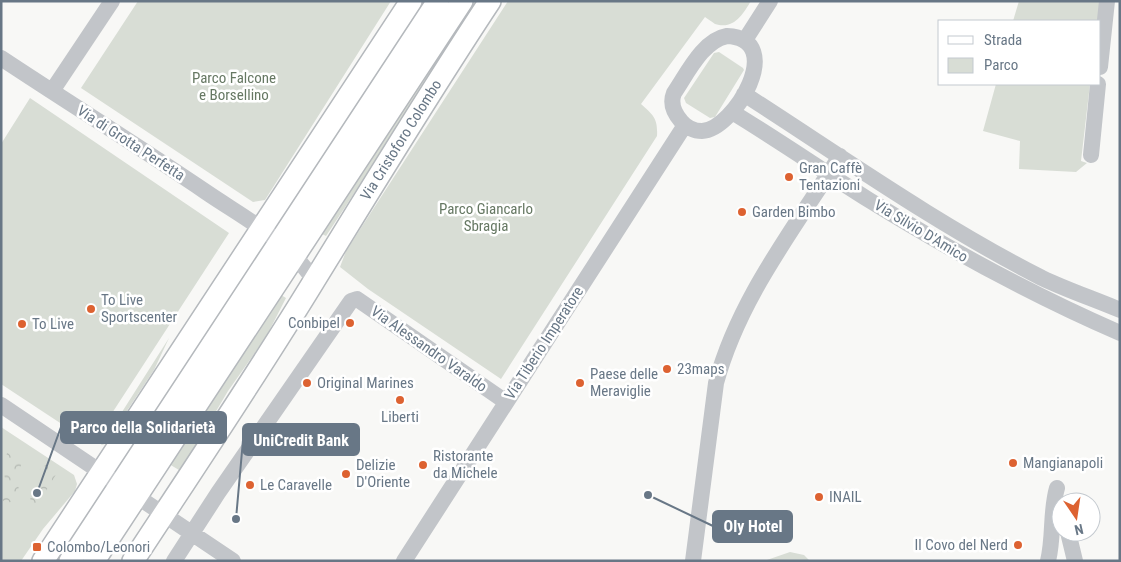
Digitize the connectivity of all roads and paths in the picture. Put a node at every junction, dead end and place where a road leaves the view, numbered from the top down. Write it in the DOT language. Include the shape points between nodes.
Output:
graph roads {
  1 [pos="112,1"];
  2 [pos="411,1"];
  3 [pos="438,1"];
  4 [pos="462,1"];
  5 [pos="490,1"];
  6 [pos="770,1"];
  7 [pos="1107,1"];
  8 [pos="746,40"];
  9 [pos="1,58"];
  10 [pos="1101,58"];
  11 [pos="1098,85"];
  12 [pos="52,91"];
  13 [pos="744,94"];
  14 [pos="732,112"];
  15 [pos="685,125"];
  16 [pos="1091,155"];
  17 [pos="840,156"];
  18 [pos="829,174"];
  19 [pos="261,229"];
  20 [pos="279,242"];
  21 [pos="295,256"];
  22 [pos="257,276"];
  23 [pos="314,281"];
  24 [pos="212,302"];
  25 [pos="1120,310"];
  26 [pos="1120,333"];
  27 [pos="506,402"];
  28 [pos="1,405"];
  29 [pos="101,472"];
  30 [pos="128,491"];
  31 [pos="163,514"];
  32 [pos="192,532"];
  33 [pos="1052,542"];
  34 [pos="1070,542"];
  35 [pos="43,561"];
  36 [pos="70,561"];
  37 [pos="94,561"];
  38 [pos="133,561"];
  39 [pos="174,561"];
  40 [pos="233,561"];
  41 [pos="404,561"];
  42 [pos="692,561"];
  43 [pos="1048,561"];
  44 [pos="1075,561"];
  1 -- 12 [label="street"];
  2 -- 19 [label="main road"];
  3 -- 20 [label="main road, Via Cristoforo Colombo"];
  4 -- 21 [label="main road, Via Cristoforo Colombo"];
  5 -- 23 [label="main road, Via Cristoforo Colombo"];
  6 -- 8 [label="street"];
  7 -- 10 [label="street"];
  8 -- 13 [label="street" via="755,66"];
  8 -- 15 [label="street" via="727,36 708,44 672,97 675,114"];
  9 -- 12 [label="street, Via di Grotta Perfetta"];
  11 -- 16 [label="street"];
  12 -- 19 [label="street, Via di Grotta Perfetta"];
  13 -- 14 [label="street"];
  13 -- 17 [label="street, Via Silvio D'Amico"];
  14 -- 15 [label="street" via="708,130 696,130"];
  14 -- 18 [label="street, Via Silvio D'Amico"];
  15 -- 27 [label="street, Via Tiberio Imperatore"];
  17 -- 18 [label="street"];
  17 -- 25 [label="street, Via Silvio D'Amico" via="942,221 1040,276"];
  18 -- 26 [label="street, Via Silvio D'Amico" via="990,271"];
  18 -- 42 [label="street" via="758,282 723,360 716,383"];
  19 -- 20 [label="street"];
  19 -- 24 [label="main road"];
  20 -- 21 [label="street"];
  20 -- 22 [label="main road, Via Cristoforo Colombo"];
  21 -- 23 [label="street"];
  21 -- 30 [label="main road, Via Cristoforo Colombo"];
  22 -- 24 [label="main road"];
  22 -- 30 [label="main road, Via Cristoforo Colombo"];
  23 -- 31 [label="main road, Via Cristoforo Colombo"];
  24 -- 29 [label="main road"];
  27 -- 32 [label="street, Via Alessandro Varaldo" via="357,300 351,301"];
  27 -- 41 [label="street, Via Tiberio Imperatore"];
  28 -- 29 [label="street"];
  29 -- 30 [label="street"];
  29 -- 35 [label="main road"];
  30 -- 31 [label="street"];
  30 -- 36 [label="main road, Via Cristoforo Colombo"];
  30 -- 37 [label="main road, Via Cristoforo Colombo"];
  31 -- 32 [label="street"];
  31 -- 38 [label="main road, Via Cristoforo Colombo"];
  32 -- 39 [label="street"];
  32 -- 40 [label="street"];
  33 -- 43 [label="street"];
  34 -- 44 [label="street"];
}
